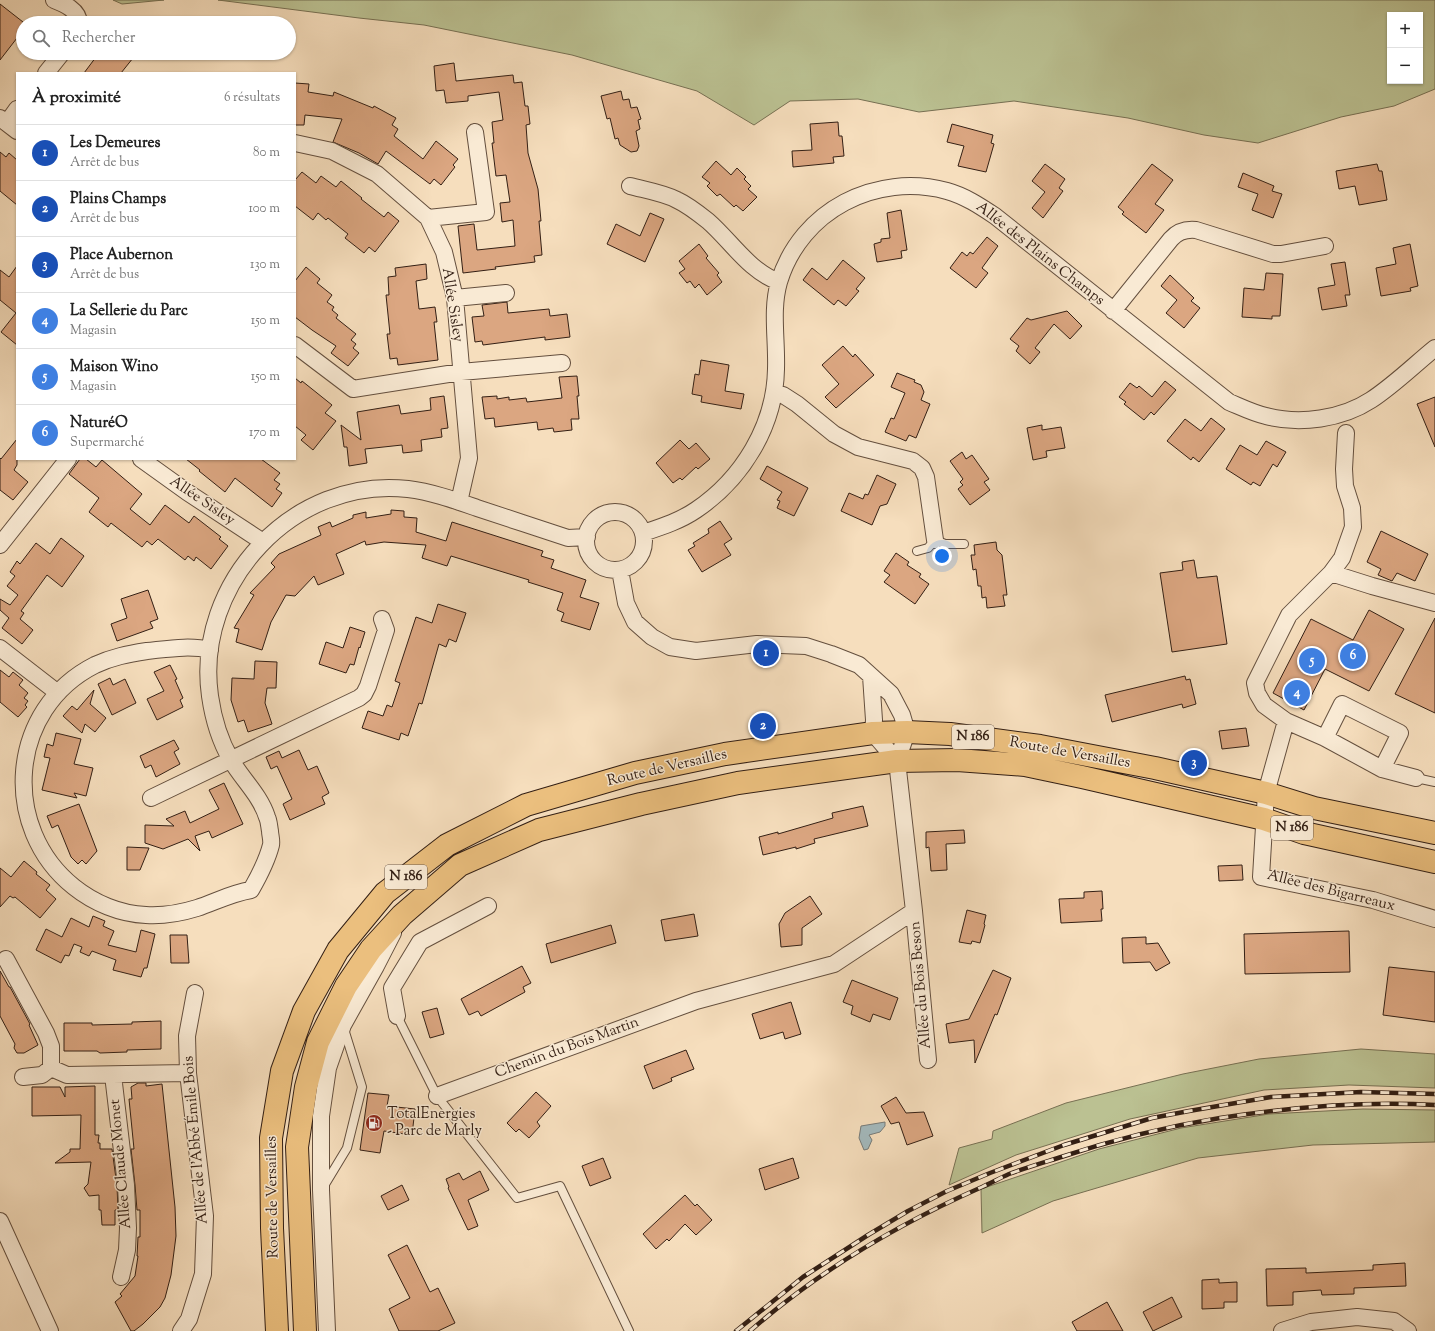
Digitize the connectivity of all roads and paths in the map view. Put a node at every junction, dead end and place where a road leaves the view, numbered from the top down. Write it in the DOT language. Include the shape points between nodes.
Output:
graph roads {
  1 [pos="54,0"];
  2 [pos="77,16"];
  3 [pos="56,60"];
  4 [pos="47,72"];
  5 [pos="16,112"];
  6 [pos="8,124"];
  7 [pos="475,132"];
  8 [pos="296,143"];
  9 [pos="630,186"];
  10 [pos="428,218"];
  11 [pos="1325,246"];
  12 [pos="779,282"];
  13 [pos="506,293"];
  14 [pos="454,298"];
  15 [pos="1113,311"];
  16 [pos="296,346"];
  17 [pos="1435,348"];
  18 [pos="562,363"];
  19 [pos="461,372"];
  20 [pos="774,393"];
  21 [pos="1346,433"];
  22 [pos="67,460"];
  23 [pos="142,460"];
  24 [pos="459,502"];
  25 [pos="643,533"];
  26 [pos="587,537"];
  27 [pos="935,540"];
  28 [pos="263,542"];
  29 [pos="964,544"];
  30 [pos="0,545"];
  31 [pos="917,551"];
  32 [pos="620,570"];
  33 [pos="1331,573"];
  34 [pos="1435,603"];
  35 [pos="382,619"];
  36 [pos="0,648"];
  37 [pos="210,650"];
  38 [pos="871,676"];
  39 [pos="58,693"];
  40 [pos="1286,721"];
  41 [pos="907,732"];
  42 [pos="873,733"];
  43 [pos="1324,738"];
  44 [pos="231,760"];
  45 [pos="897,767"];
  46 [pos="1382,769"];
  47 [pos="1416,778"];
  48 [pos="1435,782"];
  49 [pos="1266,793"];
  50 [pos="151,798"];
  51 [pos="1264,819"];
  52 [pos="1435,833"];
  53 [pos="1435,862"];
  54 [pos="488,906"];
  55 [pos="914,910"];
  56 [pos="402,915"];
  57 [pos="1435,919"];
  58 [pos="6,959"];
  59 [pos="195,993"];
  60 [pos="696,1001"];
  61 [pos="397,1016"];
  62 [pos="342,1025"];
  63 [pos="928,1060"];
  64 [pos="51,1068"];
  65 [pos="188,1073"];
  66 [pos="112,1075"];
  67 [pos="23,1077"];
  68 [pos="437,1096"];
  69 [pos="321,1190"];
  70 [pos="0,1221"];
  71 [pos="121,1277"];
  72 [pos="50,1331"];
  73 [pos="181,1331"];
  74 [pos="277,1331"];
  75 [pos="305,1331"];
  76 [pos="327,1331"];
  77 [pos="629,1331"];
  78 [pos="1282,1331"];
  79 [pos="1408,1331"];
  1 -- 2 [label="street" via="70,7"];
  3 -- 4 [label="street"];
  5 -- 6 [label="street"];
  7 -- 10 [label="street" via="486,212"];
  8 -- 10 [label="street, Allée Sisley" via="332,152 377,174"];
  9 -- 12 [label="street" via="677,200 695,211 726,238 748,263"];
  10 -- 14 [label="street, Allée Sisley" via="444,252"];
  11 -- 15 [label="street" via="1273,254 1196,230 1184,230 1171,239"];
  12 -- 15 [label="street, Allée des Plains Champs" via="790,257 804,235 828,212 845,201 870,191 896,186 922,186 948,191 973,201"];
  12 -- 20 [label="street, Allée des Plains Champs" via="774,321"];
  13 -- 14 [label="street"];
  14 -- 19 [label="street, Allée Sisley"];
  15 -- 17 [label="street, Allée des Plains Champs" via="1229,402 1266,416 1288,420 1314,419 1354,410 1372,400"];
  16 -- 19 [label="street" via="353,389"];
  18 -- 19 [label="street"];
  19 -- 24 [label="street, Allée Sisley" via="469,458"];
  20 -- 25 [label="street, Allée des Plains Champs" via="765,424 753,450 718,494 695,511 670,524"];
  20 -- 27 [label="street" via="783,395 834,434 858,447 913,461 922,468 926,477"];
  21 -- 33 [label="street" via="1345,486 1352,508 1353,527 1342,558"];
  22 -- 30 [label="street"];
  23 -- 28 [label="street, Allée Sisley"];
  24 -- 26 [label="street" via="568,538"];
  24 -- 28 [label="street" via="408,489 381,488 355,492 329,499 305,510 283,524"];
  25 -- 26 [label="street" via="631,517 612,512 598,518 588,530"];
  25 -- 32 [label="street" via="643,549 640,556 635,563"];
  26 -- 32 [label="street" via="586,546 595,562 611,570"];
  27 -- 29 [label="lane" via="945,544"];
  27 -- 31 [label="lane" via="928,548"];
  28 -- 37 [label="street" via="233,581 222,603 214,626"];
  32 -- 38 [label="street" via="626,603 636,622 652,637 670,647 696,651 756,644 806,646 859,666"];
  33 -- 34 [label="street"];
  33 -- 40 [label="street" via="1289,615 1255,683 1264,705"];
  35 -- 44 [label="street" via="386,630 364,694"];
  36 -- 39 [label="street"];
  37 -- 39 [label="street" via="163,649 115,657 81,674"];
  37 -- 44 [label="street" via="209,680 214,717"];
  38 -- 41 [label="street" via="891,694 902,714"];
  38 -- 42 [label="street"];
  39 -- 44 [label="street" via="44,711 26,753 23,776 28,821 48,862 64,879 102,904 123,912 146,915 171,914 251,890 262,870 271,843 268,817"];
  40 -- 43 [label="street"];
  40 -- 49 [label="street, Allée des Bigarreaux"];
  41 -- 42 [label="main road, Route de Versailles / N 186"];
  41 -- 45 [label="street"];
  41 -- 49 [label="main road, Route de Versailles / N 186" via="950,734 1040,746"];
  42 -- 45 [label="street"];
  42 -- 74 [label="main road, Route de Versailles / N 186" via="725,754 636,773 526,805 447,845 385,893 338,950 304,1011 282,1071 271,1138"];
  43 -- 46 [label="street"];
  43 -- 46 [label="street" via="1342,704 1400,733"];
  44 -- 50 [label="street"];
  45 -- 51 [label="main road, Route de Versailles / N 186" via="957,760 1025,766"];
  45 -- 55 [label="street, Allée du Bois Beson"];
  45 -- 56 [label="main road, Route de Versailles / N 186" via="832,770 738,783 539,830 460,865"];
  46 -- 47 [label="street"];
  47 -- 48 [label="lane"];
  49 -- 51 [label="street, Allée des Bigarreaux"];
  49 -- 52 [label="main road, Route de Versailles / N 186" via="1314,808"];
  51 -- 53 [label="main road, Route de Versailles / N 186" via="1304,833"];
  51 -- 57 [label="street, Allée des Bigarreaux" via="1261,877 1373,900"];
  54 -- 61 [label="street" via="420,942 392,988"];
  55 -- 60 [label="street, Allée du Bois Beson" via="834,964"];
  55 -- 63 [label="street, Allée du Bois Beson"];
  56 -- 62 [label="street, Route de Versailles"];
  56 -- 75 [label="main road, Route de Versailles / N 186" via="371,949 346,986 318,1042 306,1087 297,1147"];
  58 -- 64 [label="street" via="46,1033 51,1046"];
  59 -- 65 [label="street, Allée de l'Abbé Émile Bois" via="187,1036"];
  60 -- 68 [label="street, Chemin du Bois Martin"];
  61 -- 68 [label="lane"];
  62 -- 69 [label="street, Route de Versailles" via="328,1068 320,1116"];
  62 -- 69 [label="lane" via="362,1087 347,1148"];
  64 -- 66 [label="street" via="67,1075"];
  64 -- 67 [label="street" via="42,1075"];
  65 -- 66 [label="street"];
  65 -- 73 [label="street, Allée de l'Abbé Émile Bois" via="205,1216 203,1274 189,1319"];
  66 -- 71 [label="street, Allée Claude Monet" via="126,1185 128,1228 127,1250"];
  68 -- 77 [label="lane" via="517,1198 560,1186"];
  69 -- 76 [label="street, Route de Versailles"];
  70 -- 72 [label="street"];
  78 -- 79 [label="street" via="1311,1322 1357,1317 1394,1321"];
}
